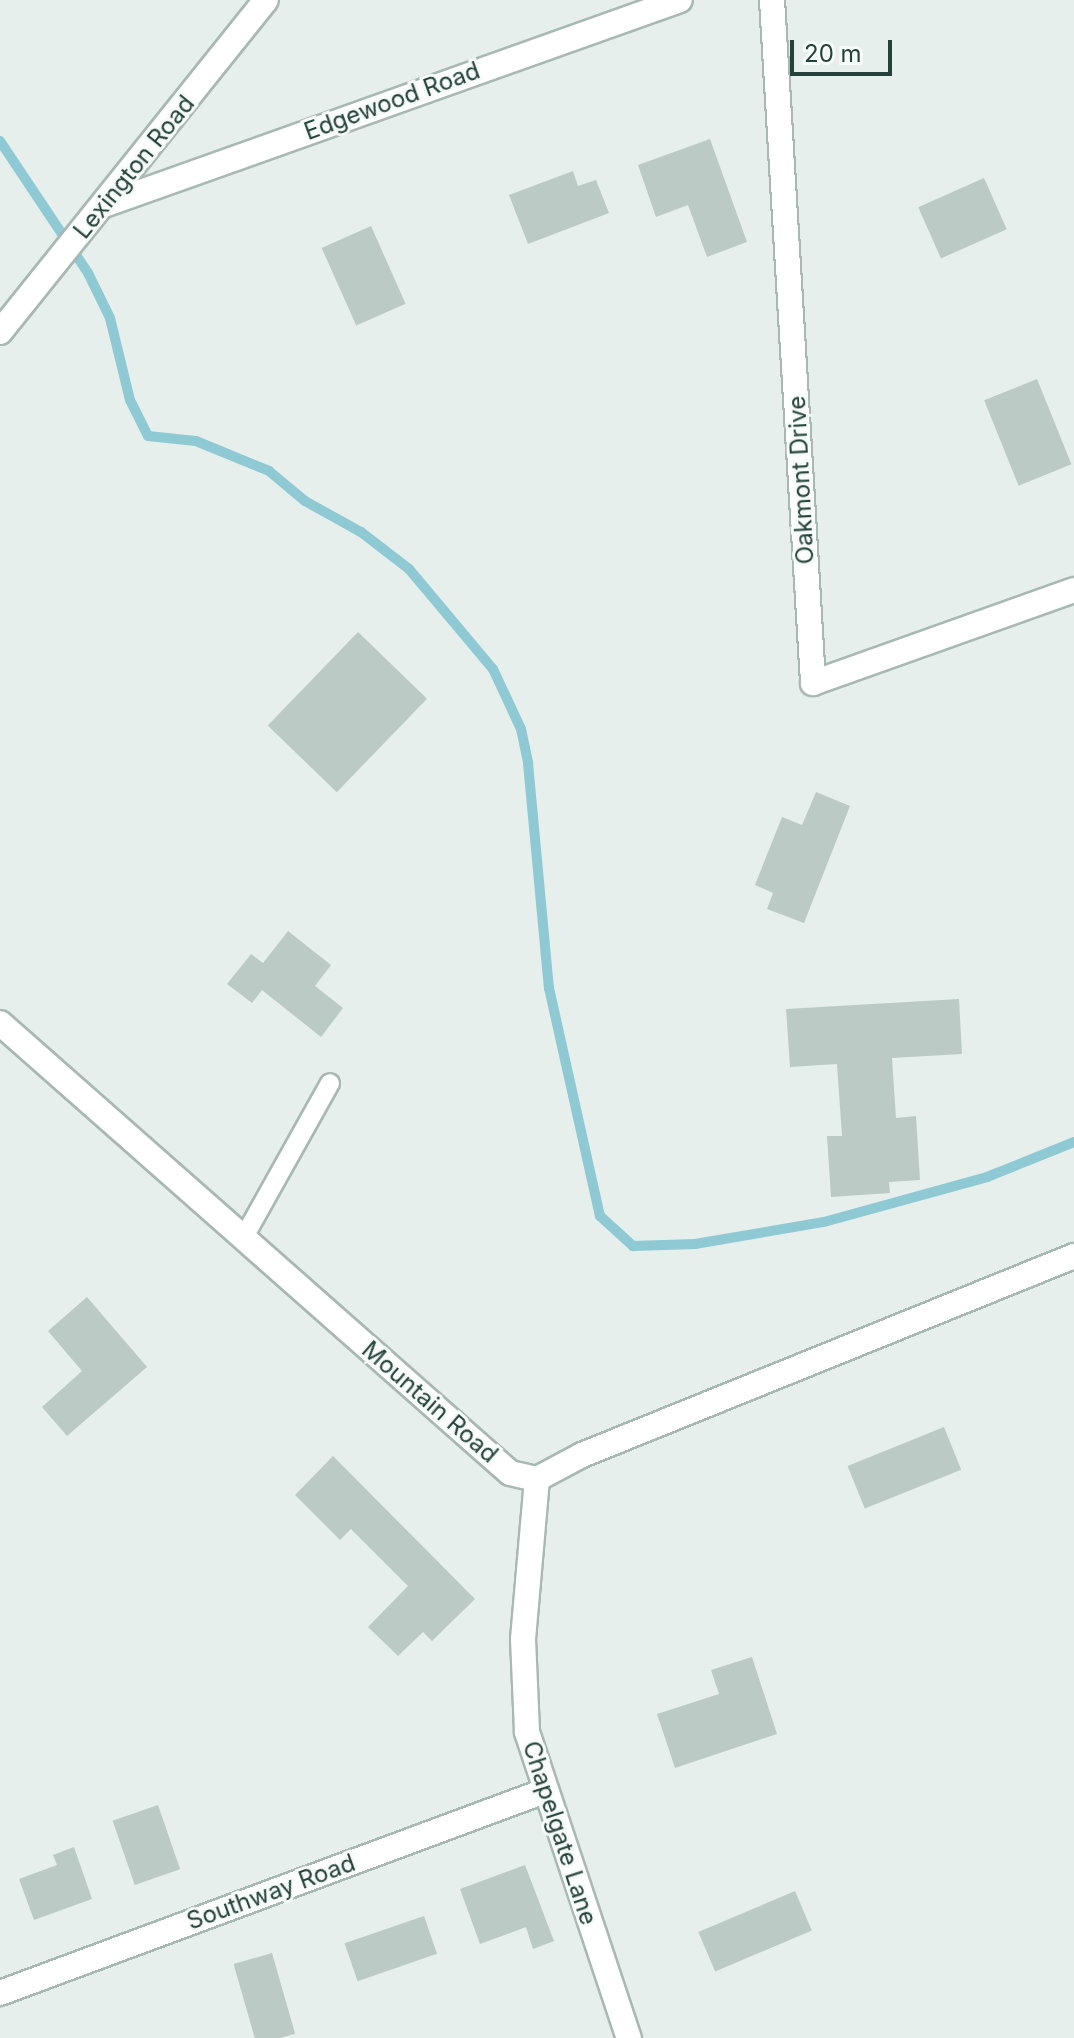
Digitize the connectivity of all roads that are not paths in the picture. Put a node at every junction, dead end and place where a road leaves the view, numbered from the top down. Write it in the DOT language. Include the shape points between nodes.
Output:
graph roads {
  1 [pos="266,0"];
  2 [pos="680,0"];
  3 [pos="772,0"];
  4 [pos="104,205"];
  5 [pos="0,332"];
  6 [pos="1074,590"];
  7 [pos="2,1034"];
  8 [pos="330,1083"];
  9 [pos="244,1237"];
  10 [pos="1074,1256"];
  11 [pos="537,1479"];
  12 [pos="542,1792"];
  13 [pos="0,1993"];
  14 [pos="629,2038"];
  1 -- 4 [label="street, Lexington Road"];
  2 -- 4 [label="street, Edgewood Road"];
  3 -- 6 [label="street, Oakmont Drive" via="813,683"];
  4 -- 5 [label="street, Lexington Road"];
  7 -- 9 [label="street, Mountain Road"];
  8 -- 9 [label="lane"];
  9 -- 11 [label="street, Mountain Road" via="510,1473"];
  10 -- 11 [label="street" via="582,1455"];
  11 -- 12 [label="street, Chapelgate Lane" via="523,1639 527,1732"];
  12 -- 13 [label="street, Southway Road"];
  12 -- 14 [label="street, Chapelgate Lane"];
}
